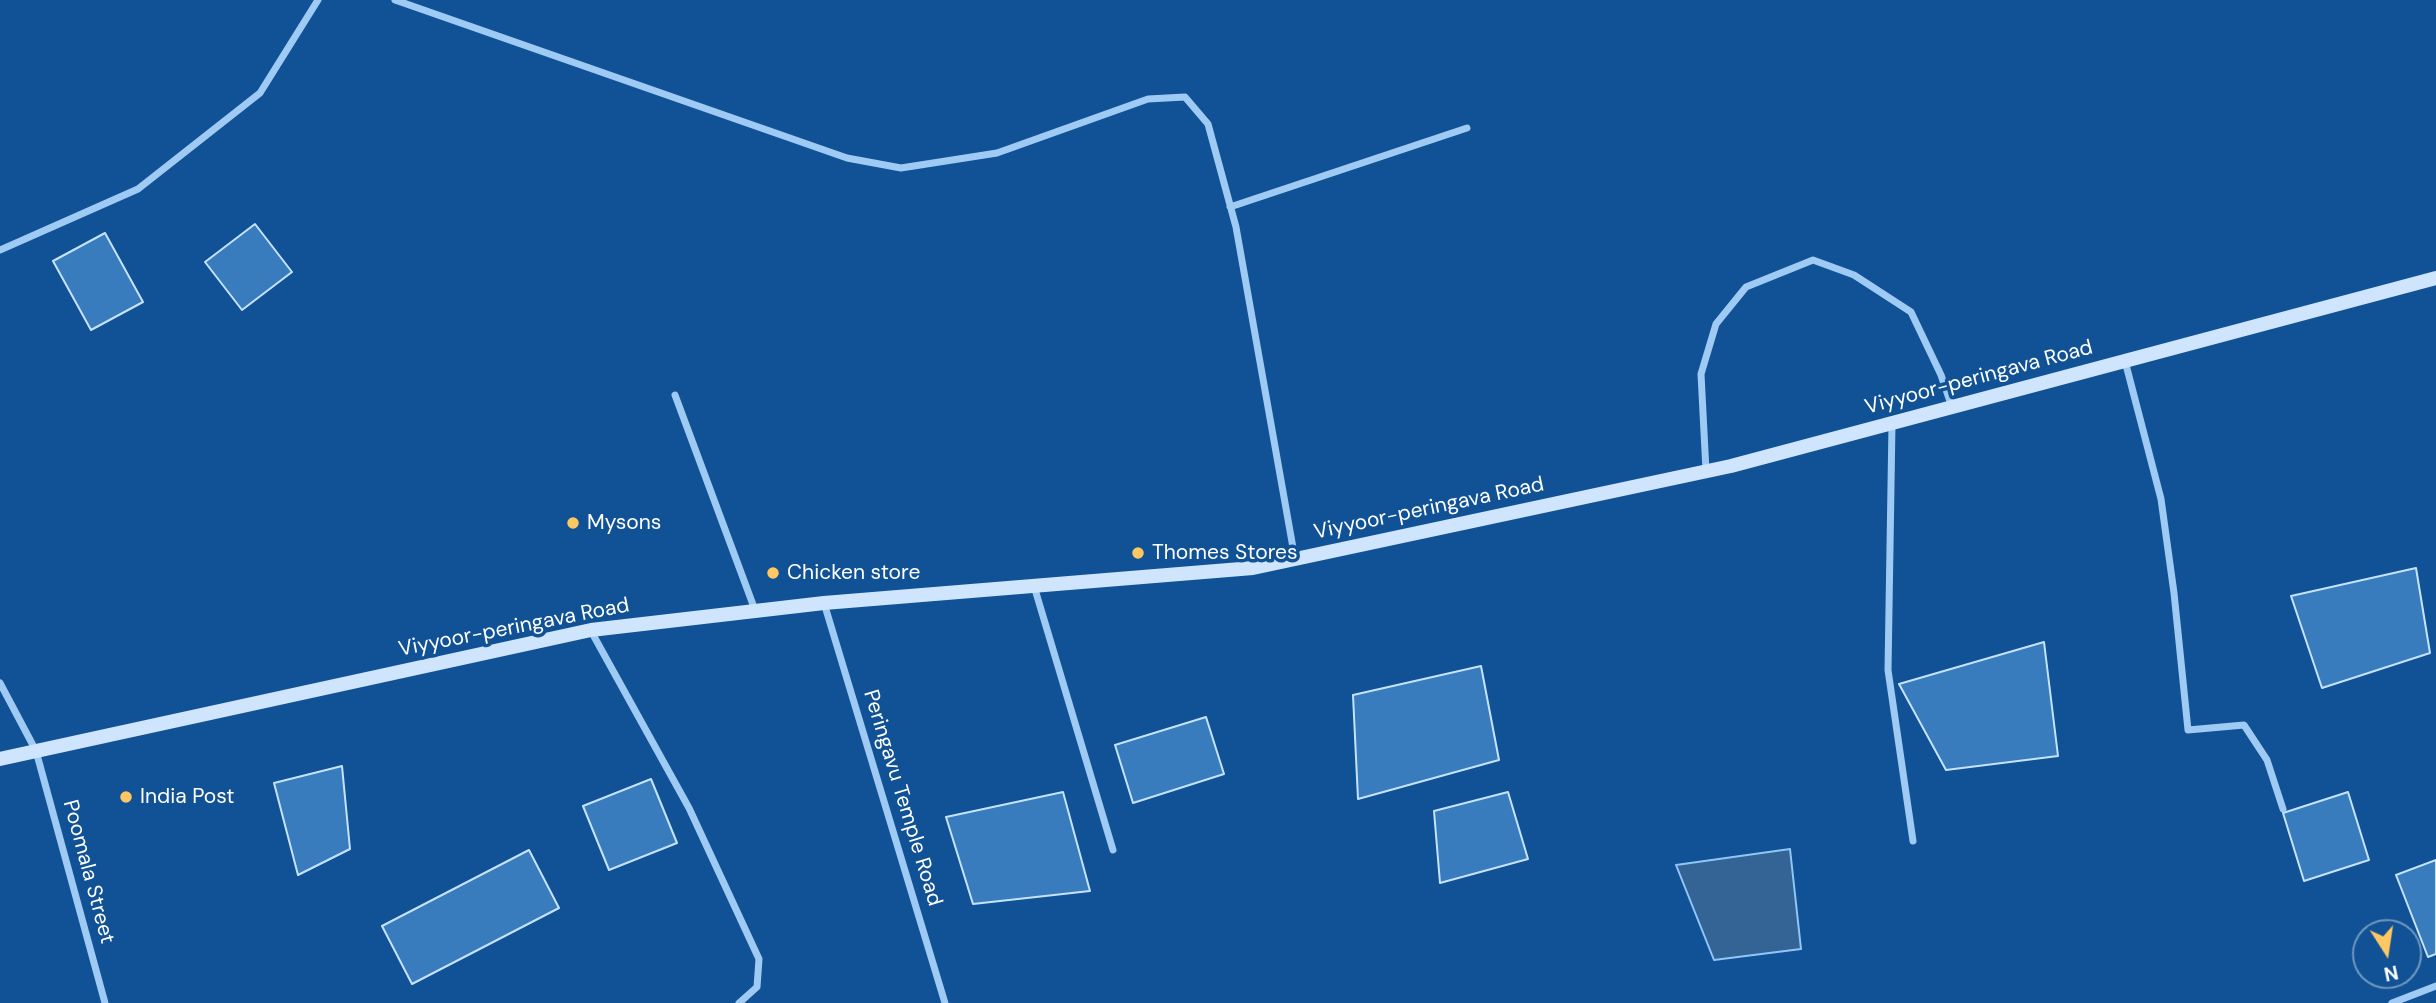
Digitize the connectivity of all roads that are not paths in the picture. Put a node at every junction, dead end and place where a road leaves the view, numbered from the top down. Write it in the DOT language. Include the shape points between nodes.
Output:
graph roads {
  1 [pos="318,0"];
  2 [pos="395,0"];
  3 [pos="1467,128"];
  4 [pos="1230,207"];
  5 [pos="0,250"];
  6 [pos="2436,278"];
  7 [pos="2125,361"];
  8 [pos="675,396"];
  9 [pos="1952,407"];
  10 [pos="1892,423"];
  11 [pos="1706,472"];
  12 [pos="1295,559"];
  13 [pos="1033,585"];
  14 [pos="824,603"];
  15 [pos="755,611"];
  16 [pos="591,630"];
  17 [pos="0,683"];
  18 [pos="36,751"];
  19 [pos="0,759"];
  20 [pos="2283,809"];
  21 [pos="1913,841"];
  22 [pos="1113,850"];
  23 [pos="2436,986"];
  24 [pos="105,1003"];
  25 [pos="739,1003"];
  26 [pos="945,1003"];
  27 [pos="2392,1003"];
  1 -- 5 [label="street" via="260,93 149,181"];
  2 -- 4 [label="street" via="847,158 901,168 997,153 1148,99 1185,97 1208,124"];
  3 -- 4 [label="street"];
  4 -- 12 [label="street"];
  6 -- 7 [label="street, Viyyoor-peringava Road"];
  7 -- 9 [label="street, Viyyoor-peringava Road"];
  7 -- 20 [label="street" via="2161,499 2188,730 2244,724 2267,760"];
  8 -- 15 [label="street"];
  9 -- 10 [label="street, Viyyoor-peringava Road"];
  9 -- 11 [label="street" via="1911,312 1854,275 1813,260 1746,287 1716,324 1701,374"];
  10 -- 11 [label="street, Viyyoor-peringava Road"];
  10 -- 21 [label="street" via="1888,670"];
  11 -- 12 [label="street, Viyyoor-peringava Road"];
  12 -- 13 [label="street, Viyyoor-peringava Road" via="1253,568"];
  13 -- 14 [label="street, Viyyoor-peringava Road"];
  13 -- 22 [label="street"];
  14 -- 15 [label="street, Viyyoor-peringava Road"];
  14 -- 26 [label="street, Peringavu Temple Road"];
  15 -- 16 [label="street, Viyyoor-peringava Road"];
  16 -- 18 [label="street, Viyyoor-peringava Road"];
  16 -- 25 [label="street" via="689,808 760,959 757,987"];
  17 -- 18 [label="street, Poomala Street"];
  18 -- 19 [label="street, Viyyoor-peringava Road"];
  18 -- 24 [label="street, Poomala Street"];
  23 -- 27 [label="street"];
}
